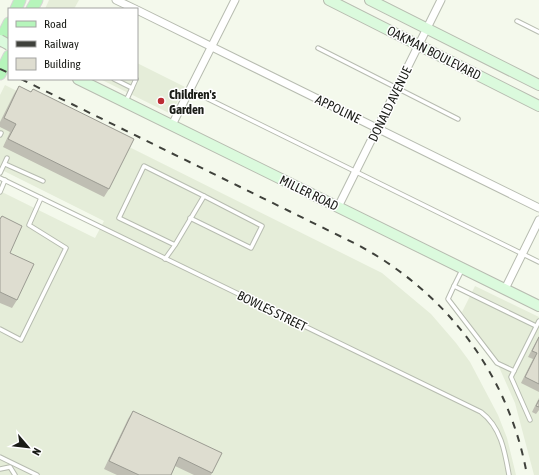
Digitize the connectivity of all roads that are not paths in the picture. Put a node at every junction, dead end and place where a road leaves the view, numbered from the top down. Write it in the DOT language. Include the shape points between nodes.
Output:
graph roads {
  1 [pos="116,0"];
  2 [pos="235,0"];
  3 [pos="329,0"];
  4 [pos="370,0"];
  5 [pos="441,0"];
  6 [pos="132,8"];
  7 [pos="138,11"];
  8 [pos="517,21"];
  9 [pos="8,25"];
  10 [pos="427,29"];
  11 [pos="539,32"];
  12 [pos="0,41"];
  13 [pos="418,45"];
  14 [pos="211,47"];
  15 [pos="318,48"];
  16 [pos="8,58"];
  17 [pos="0,74"];
  18 [pos="80,80"];
  19 [pos="116,80"];
  20 [pos="136,80"];
  21 [pos="539,85"];
  22 [pos="132,88"];
  23 [pos="397,89"];
  24 [pos="190,90"];
  25 [pos="126,102"];
  26 [pos="539,106"];
  27 [pos="458,119"];
  28 [pos="172,125"];
  29 [pos="377,128"];
  30 [pos="7,158"];
  31 [pos="4,164"];
  32 [pos="356,172"];
  33 [pos="0,173"];
  34 [pos="0,178"];
  35 [pos="5,180"];
  36 [pos="42,181"];
  37 [pos="0,192"];
  38 [pos="204,196"];
  39 [pos="41,198"];
  40 [pos="338,207"];
  41 [pos="539,208"];
  42 [pos="190,218"];
  43 [pos="539,220"];
  44 [pos="175,245"];
  45 [pos="522,254"];
  46 [pos="165,259"];
  47 [pos="539,262"];
  48 [pos="462,268"];
  49 [pos="454,286"];
  50 [pos="505,289"];
  51 [pos="539,306"];
  52 [pos="539,321"];
  53 [pos="536,326"];
  54 [pos="0,329"];
  55 [pos="514,371"];
  56 [pos="530,420"];
  57 [pos="0,457"];
  58 [pos="10,462"];
  59 [pos="10,467"];
  60 [pos="0,469"];
  61 [pos="15,475"];
  62 [pos="37,475"];
  63 [pos="509,475"];
  1 -- 6 [label="street, APPOLINE"];
  2 -- 14 [label="street"];
  3 -- 13 [label="street, OAKMAN BOULEVARD"];
  4 -- 10 [label="street, OAKMAN BOULEVARD"];
  5 -- 10 [label="street, DONALD AVENUE"];
  7 -- 14 [label="street, APPOLINE"];
  8 -- 11 [label="lane"];
  9 -- 12 [label="main road"];
  10 -- 13 [label="street, DONALD AVENUE"];
  10 -- 21 [label="street, OAKMAN BOULEVARD"];
  13 -- 23 [label="street, DONALD AVENUE"];
  13 -- 26 [label="street, OAKMAN BOULEVARD"];
  14 -- 24 [label="street"];
  14 -- 29 [label="street, APPOLINE"];
  15 -- 23 [label="lane"];
  16 -- 17 [label="main road"];
  18 -- 25 [label="street, MILLER ROAD"];
  19 -- 22 [label="lane"];
  20 -- 22 [label="lane"];
  22 -- 25 [label="lane"];
  23 -- 27 [label="lane"];
  23 -- 29 [label="street, DONALD AVENUE"];
  24 -- 28 [label="street"];
  24 -- 32 [label="lane"];
  25 -- 28 [label="street, MILLER ROAD"];
  28 -- 40 [label="street, MILLER ROAD"];
  29 -- 32 [label="street, DONALD AVENUE"];
  29 -- 41 [label="street, APPOLINE"];
  30 -- 31 [label="lane"];
  31 -- 33 [label="lane"];
  31 -- 36 [label="lane"];
  32 -- 40 [label="street, DONALD AVENUE"];
  32 -- 45 [label="lane"];
  34 -- 35 [label="lane, BOWLES STREET"];
  35 -- 37 [label="lane"];
  35 -- 39 [label="lane, BOWLES STREET"];
  38 -- 42 [label="lane"];
  38 -- 42 [label="lane" via="262,226 251,248"];
  38 -- 44 [label="lane" via="144,166 119,218"];
  39 -- 46 [label="lane, BOWLES STREET"];
  39 -- 54 [label="lane" via="29,225 66,248 21,340"];
  40 -- 48 [label="street, MILLER ROAD"];
  42 -- 44 [label="lane"];
  43 -- 45 [label="street"];
  44 -- 46 [label="lane"];
  45 -- 47 [label="lane"];
  45 -- 50 [label="street"];
  46 -- 63 [label="lane, BOWLES STREET" via="481,412 495,425"];
  48 -- 49 [label="lane"];
  48 -- 50 [label="street, MILLER ROAD"];
  49 -- 53 [label="lane"];
  49 -- 55 [label="lane" via="448,299 497,363"];
  50 -- 51 [label="street, MILLER ROAD"];
  52 -- 53 [label="lane"];
  53 -- 55 [label="lane"];
  55 -- 56 [label="lane" via="511,377"];
  57 -- 58 [label="lane"];
  58 -- 59 [label="lane"];
  58 -- 62 [label="lane"];
  59 -- 60 [label="lane"];
  59 -- 61 [label="lane"];
}
